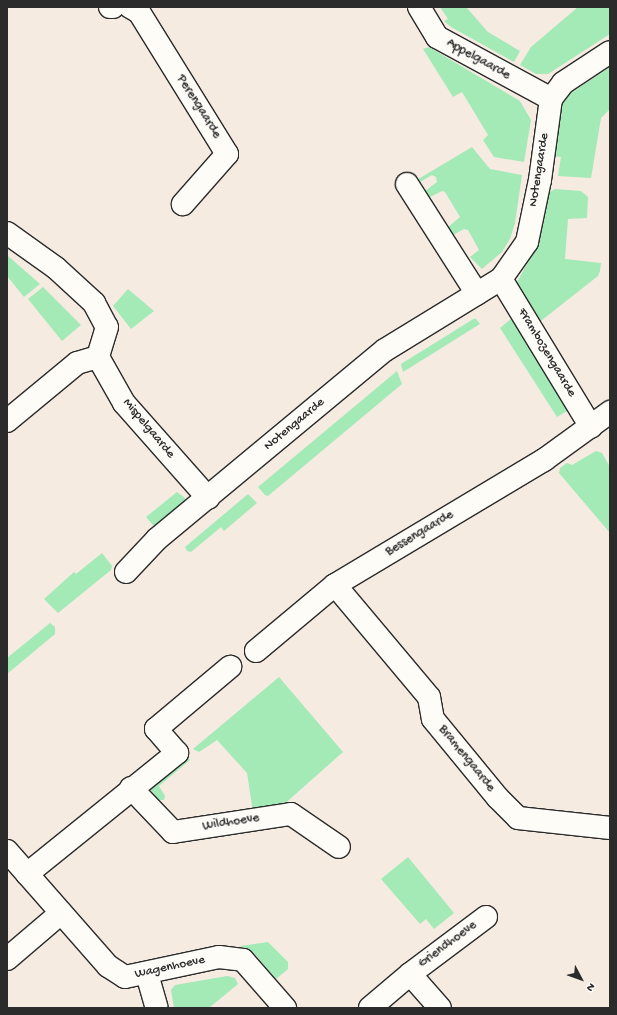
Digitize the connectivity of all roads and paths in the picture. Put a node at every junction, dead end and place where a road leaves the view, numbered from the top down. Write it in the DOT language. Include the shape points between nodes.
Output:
graph roads {
  1 [pos="130,7"];
  2 [pos="419,7"];
  3 [pos="610,52"];
  4 [pos="551,99"];
  5 [pos="407,184"];
  6 [pos="183,204"];
  7 [pos="7,233"];
  8 [pos="501,279"];
  9 [pos="477,294"];
  10 [pos="98,357"];
  11 [pos="610,412"];
  12 [pos="7,421"];
  13 [pos="592,427"];
  14 [pos="208,498"];
  15 [pos="126,572"];
  16 [pos="335,585"];
  17 [pos="256,650"];
  18 [pos="230,667"];
  19 [pos="131,788"];
  20 [pos="610,828"];
  21 [pos="339,847"];
  22 [pos="7,851"];
  23 [pos="27,874"];
  24 [pos="61,913"];
  25 [pos="486,916"];
  26 [pos="7,959"];
  27 [pos="147,974"];
  28 [pos="410,974"];
  29 [pos="157,1008"];
  30 [pos="285,1008"];
  31 [pos="370,1008"];
  32 [pos="440,1008"];
  1 -- 6 [label="street, Perengaarde" via="139,12 227,154"];
  2 -- 4 [label="street, Appelgaarde" via="437,37"];
  3 -- 4 [label="street" via="563,84"];
  4 -- 8 [label="street, Notengaarde" via="540,180 527,242"];
  5 -- 9 [label="street"];
  7 -- 10 [label="street" via="56,268 94,303 107,327"];
  8 -- 9 [label="street, Notengaarde"];
  8 -- 13 [label="street, Frambozengaarde"];
  9 -- 14 [label="street, Notengaarde" via="385,350"];
  10 -- 12 [label="street" via="78,363"];
  10 -- 14 [label="street, Mispelgaarde" via="124,404"];
  11 -- 13 [label="street, Bessengaarde"];
  13 -- 16 [label="street, Bessengaarde" via="544,460"];
  14 -- 15 [label="street, Notengaarde" via="157,539"];
  16 -- 17 [label="street, Bessengaarde"];
  16 -- 20 [label="street, Bramengaarde" via="429,697 433,719 498,798 518,818"];
  18 -- 19 [label="street" via="156,729 177,753"];
  19 -- 21 [label="street, Wildhoeve" via="173,832 291,814"];
  19 -- 23 [label="street"];
  22 -- 23 [label="street, Wagenhoeve"];
  23 -- 24 [label="street, Wagenhoeve"];
  24 -- 26 [label="street"];
  24 -- 27 [label="street, Wagenhoeve" via="108,966 125,977"];
  25 -- 28 [label="street, Griendhoeve"];
  27 -- 29 [label="street"];
  27 -- 30 [label="street, Wagenhoeve" via="220,957 243,960"];
  28 -- 31 [label="street, Griendhoeve"];
  28 -- 32 [label="street, Griendhoeve"];
}
